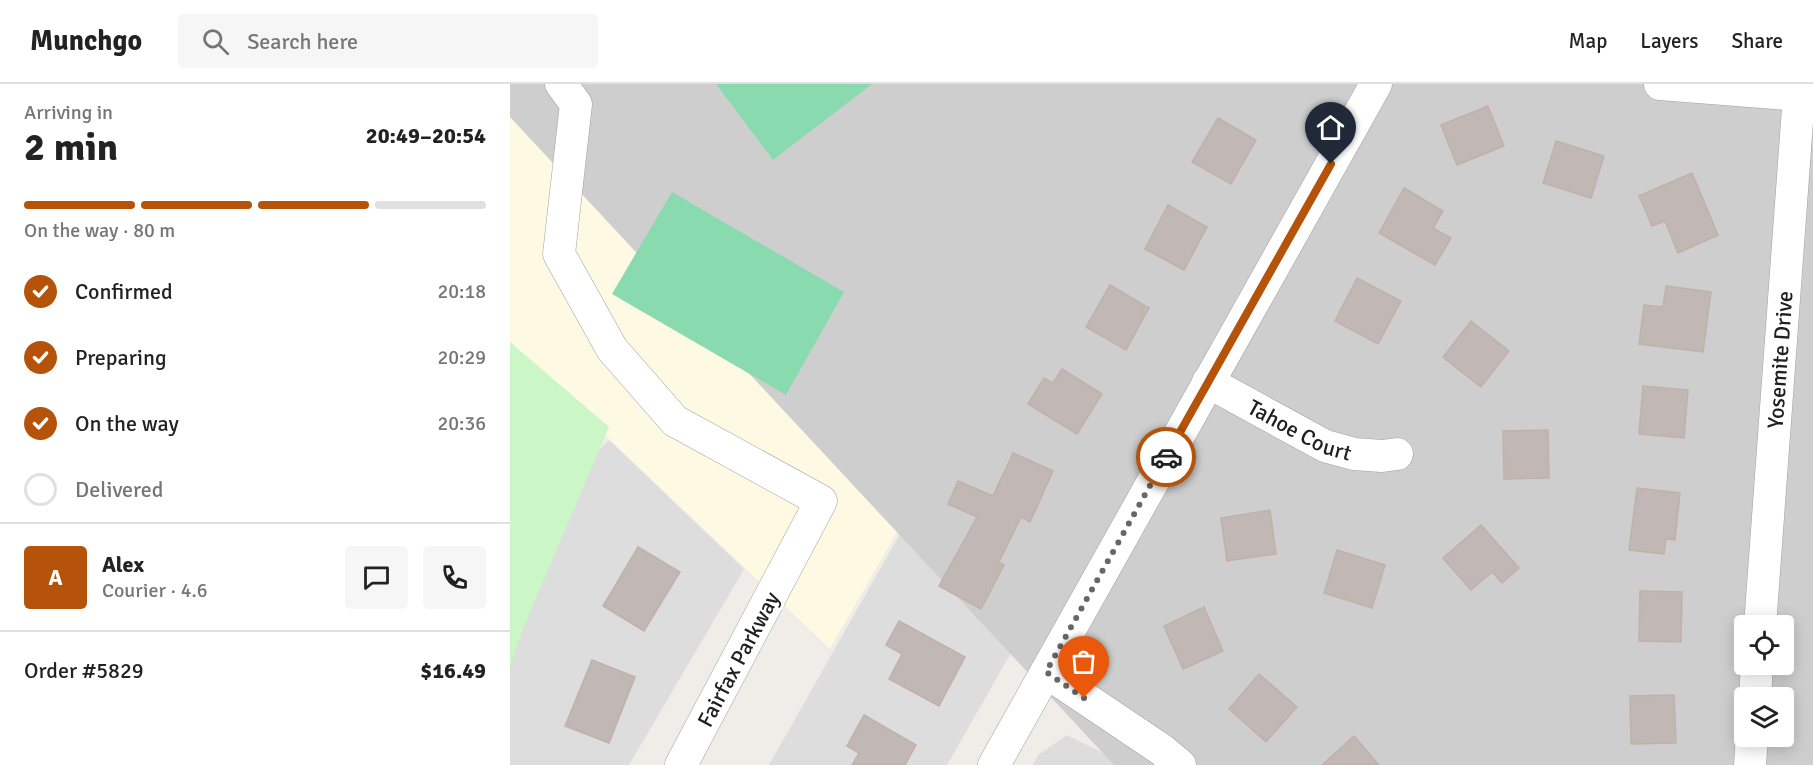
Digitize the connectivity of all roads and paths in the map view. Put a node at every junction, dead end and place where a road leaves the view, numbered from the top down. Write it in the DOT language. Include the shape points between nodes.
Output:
graph roads {
  1 [pos="561,84"];
  2 [pos="1376,84"];
  3 [pos="1659,84"];
  4 [pos="1806,95"];
  5 [pos="1208,382"];
  6 [pos="1397,454"];
  7 [pos="1761,615"];
  8 [pos="1046,672"];
  9 [pos="1751,747"];
  10 [pos="681,765"];
  11 [pos="994,765"];
  12 [pos="1180,765"];
  13 [pos="1750,765"];
  1 -- 10 [label="street, Fairfax Parkway" via="576,104 559,254 612,349 675,421 821,501"];
  2 -- 5 [label="street"];
  3 -- 4 [label="street"];
  4 -- 7 [label="street, Yosemite Drive"];
  5 -- 6 [label="street, Tahoe Court" via="1325,447 1354,454"];
  5 -- 8 [label="street"];
  8 -- 11 [label="street"];
  8 -- 12 [label="street"];
  9 -- 13 [label="street"];
}
